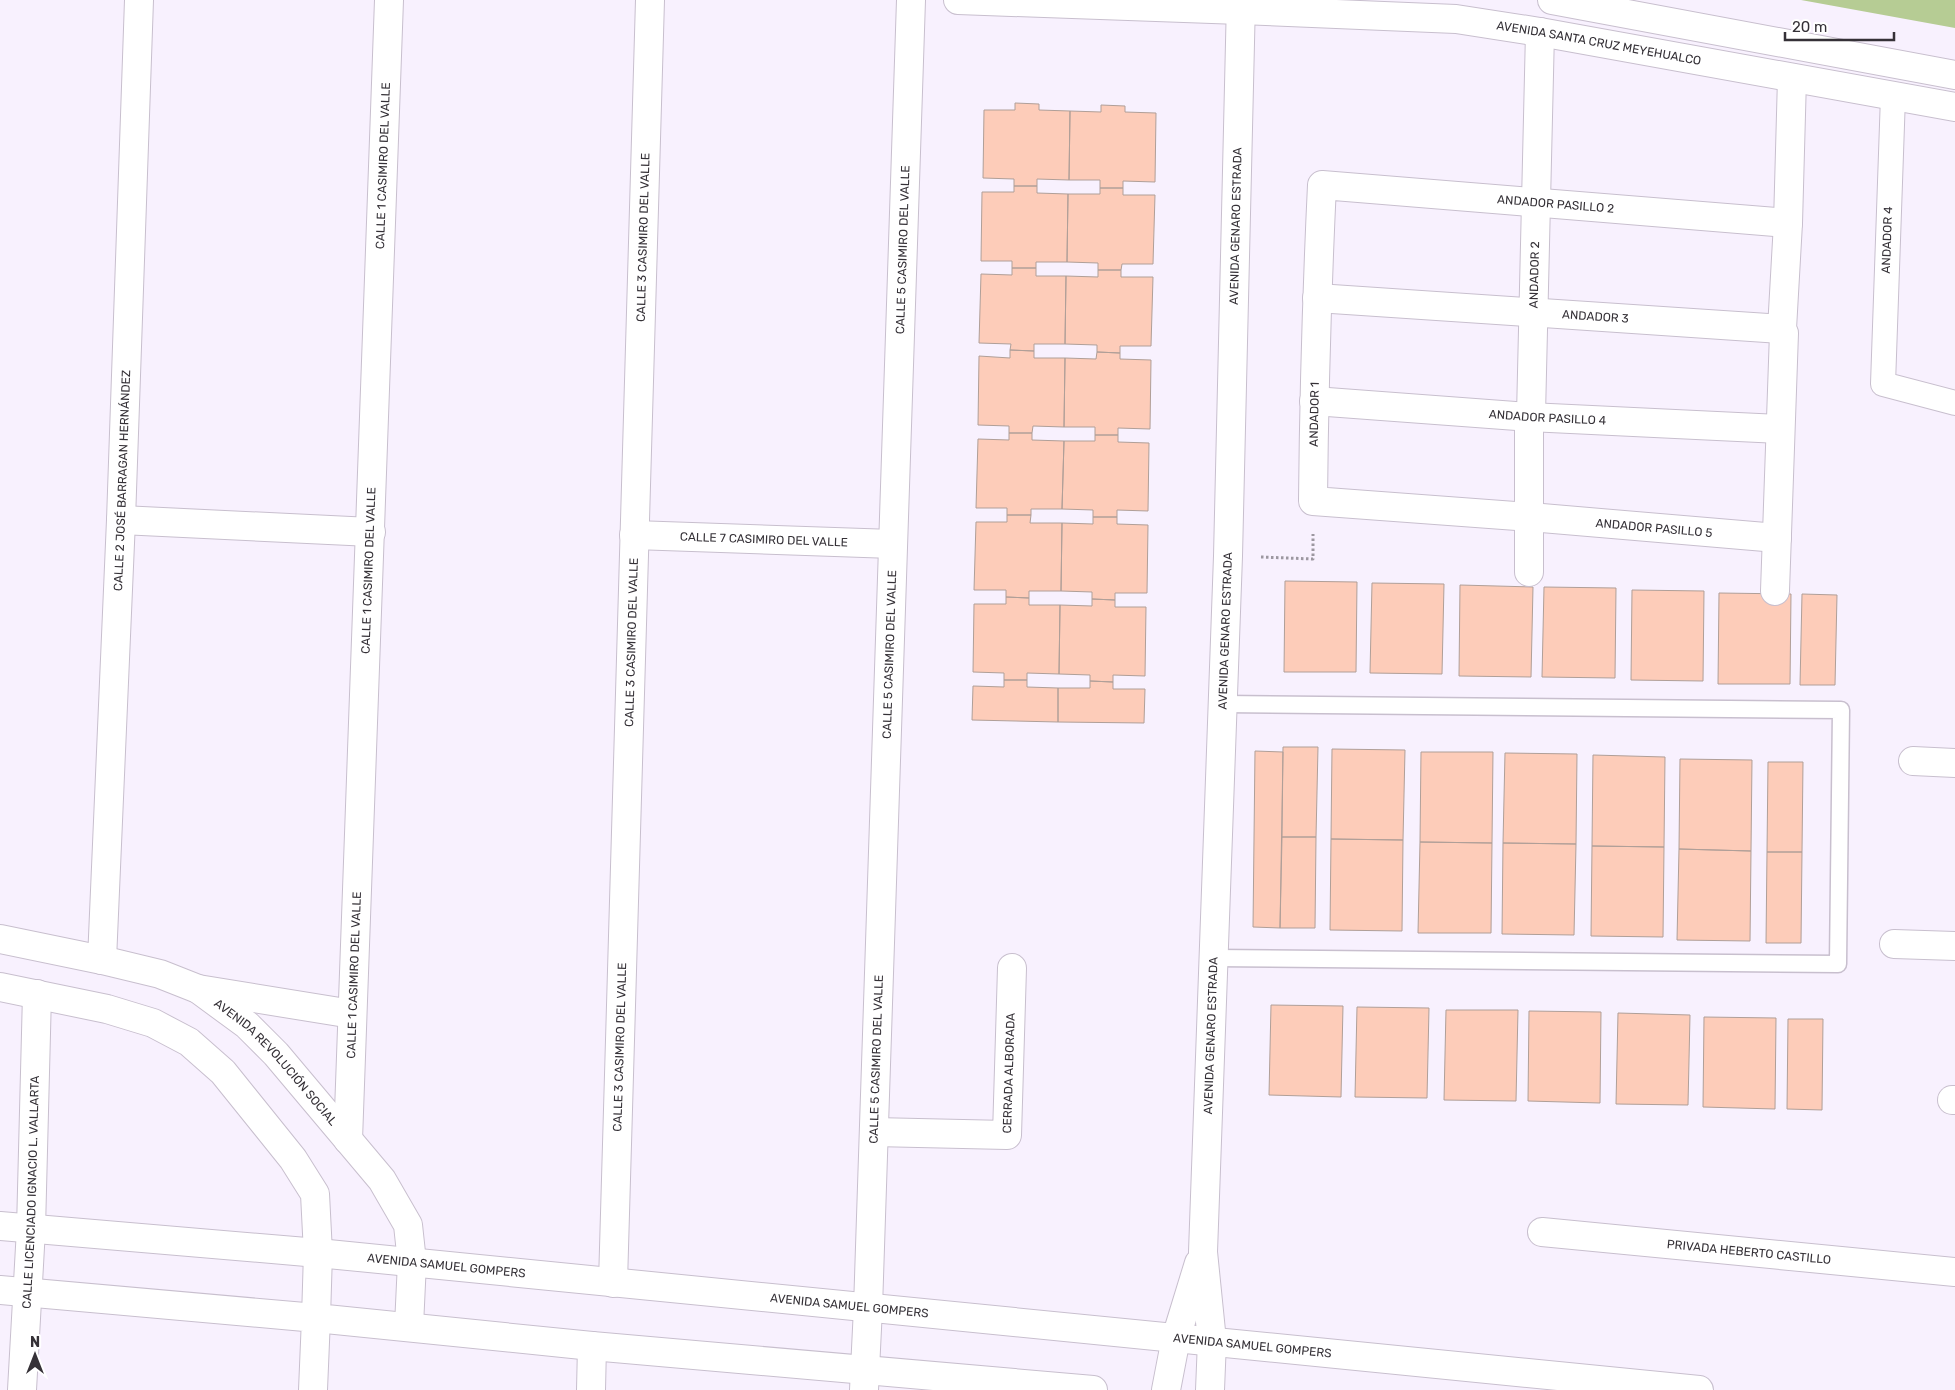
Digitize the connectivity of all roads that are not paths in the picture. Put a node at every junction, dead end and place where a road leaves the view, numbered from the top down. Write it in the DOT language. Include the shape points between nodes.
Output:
graph roads {
  1 [pos="139,0"];
  2 [pos="389,0"];
  3 [pos="650,0"];
  4 [pos="911,0"];
  5 [pos="958,0"];
  6 [pos="1552,0"];
  7 [pos="1247,3"];
  8 [pos="1540,32"];
  9 [pos="1955,75"];
  10 [pos="1792,78"];
  11 [pos="1893,96"];
  12 [pos="1955,107"];
  13 [pos="1322,184"];
  14 [pos="1537,203"];
  15 [pos="1788,222"];
  16 [pos="1317,298"];
  17 [pos="1533,312"];
  18 [pos="1782,329"];
  19 [pos="1314,401"];
  20 [pos="1955,403"];
  21 [pos="1529,417"];
  22 [pos="1780,429"];
  23 [pos="1313,501"];
  24 [pos="1530,517"];
  25 [pos="121,520"];
  26 [pos="371,532"];
  27 [pos="634,535"];
  28 [pos="1777,538"];
  29 [pos="893,544"];
  30 [pos="1529,572"];
  31 [pos="1775,591"];
  32 [pos="1223,704"];
  33 [pos="1913,761"];
  34 [pos="1955,763"];
  35 [pos="0,939"];
  36 [pos="1894,944"];
  37 [pos="1955,946"];
  38 [pos="1214,958"];
  39 [pos="102,960"];
  40 [pos="1012,968"];
  41 [pos="0,987"];
  42 [pos="198,989"];
  43 [pos="36,994"];
  44 [pos="352,1014"];
  45 [pos="874,1132"];
  46 [pos="348,1140"];
  47 [pos="0,1226"];
  48 [pos="31,1229"];
  49 [pos="1542,1232"];
  50 [pos="1203,1252"];
  51 [pos="318,1253"];
  52 [pos="412,1262"];
  53 [pos="1955,1272"];
  54 [pos="613,1283"];
  55 [pos="0,1290"];
  56 [pos="27,1292"];
  57 [pos="868,1308"];
  58 [pos="316,1318"];
  59 [pos="409,1326"];
  60 [pos="1176,1338"];
  61 [pos="1212,1341"];
  62 [pos="592,1346"];
  63 [pos="864,1380"];
  64 [pos="22,1390"];
  65 [pos="312,1390"];
  66 [pos="590,1390"];
  67 [pos="1093,1390"];
  68 [pos="1166,1390"];
  69 [pos="1210,1390"];
  70 [pos="1699,1390"];
  1 -- 25 [label="street, CALLE 2 JOSÉ BARRAGAN HERNÁNDEZ"];
  2 -- 26 [label="street, CALLE 1 CASIMIRO DEL VALLE"];
  3 -- 27 [label="street, CALLE 3 CASIMIRO DEL VALLE"];
  4 -- 29 [label="street, CALLE 5 CASIMIRO DEL VALLE"];
  5 -- 7 [label="street, AVENIDA SANTA CRUZ MEYEHUALCO"];
  6 -- 9 [label="street"];
  7 -- 8 [label="street, AVENIDA SANTA CRUZ MEYEHUALCO" via="1456,19"];
  7 -- 32 [label="street, AVENIDA GENARO ESTRADA"];
  8 -- 10 [label="street, AVENIDA SANTA CRUZ MEYEHUALCO"];
  8 -- 14 [label="street, ANDADOR 2"];
  10 -- 11 [label="street, AVENIDA SANTA CRUZ MEYEHUALCO"];
  10 -- 15 [label="street"];
  11 -- 12 [label="street, AVENIDA SANTA CRUZ MEYEHUALCO"];
  11 -- 20 [label="street, ANDADOR 4" via="1883,384"];
  13 -- 14 [label="street, ANDADOR PASILLO 2"];
  13 -- 16 [label="street, ANDADOR 1"];
  14 -- 15 [label="street, ANDADOR PASILLO 2"];
  14 -- 17 [label="street, ANDADOR 2"];
  15 -- 18 [label="street"];
  16 -- 17 [label="street, ANDADOR 3"];
  16 -- 19 [label="street, ANDADOR 1"];
  17 -- 18 [label="street, ANDADOR 3"];
  17 -- 21 [label="street, ANDADOR 2"];
  18 -- 22 [label="street"];
  19 -- 21 [label="street, ANDADOR PASILLO 4"];
  19 -- 23 [label="street, ANDADOR 1"];
  21 -- 22 [label="street, ANDADOR PASILLO 4"];
  21 -- 24 [label="street, ANDADOR 2"];
  22 -- 28 [label="street"];
  23 -- 24 [label="street, ANDADOR PASILLO 5"];
  24 -- 28 [label="street, ANDADOR PASILLO 5"];
  24 -- 30 [label="street"];
  25 -- 26 [label="street"];
  25 -- 39 [label="street, CALLE 2 JOSÉ BARRAGAN HERNÁNDEZ"];
  26 -- 44 [label="street, CALLE 1 CASIMIRO DEL VALLE"];
  27 -- 29 [label="street, CALLE 7 CASIMIRO DEL VALLE"];
  27 -- 54 [label="street, CALLE 3 CASIMIRO DEL VALLE"];
  28 -- 31 [label="street"];
  29 -- 45 [label="street, CALLE 5 CASIMIRO DEL VALLE"];
  32 -- 38 [label="street, AVENIDA GENARO ESTRADA"];
  32 -- 38 [label="lane" via="1840,710 1838,964"];
  33 -- 34 [label="street"];
  35 -- 39 [label="street, AVENIDA REVOLUCIÓN SOCIAL"];
  36 -- 37 [label="street"];
  38 -- 50 [label="street, AVENIDA GENARO ESTRADA"];
  39 -- 42 [label="street, AVENIDA REVOLUCIÓN SOCIAL" via="160,974"];
  40 -- 45 [label="street, CERRADA ALBORADA" via="1007,1135"];
  41 -- 43 [label="street"];
  42 -- 44 [label="street"];
  42 -- 46 [label="street, AVENIDA REVOLUCIÓN SOCIAL" via="247,1025 276,1054"];
  43 -- 48 [label="street, CALLE LICENCIADO IGNACIO L. VALLARTA"];
  43 -- 51 [label="street" via="108,1009 153,1023 189,1042 223,1072 293,1159 315,1194"];
  44 -- 46 [label="street, CALLE 1 CASIMIRO DEL VALLE"];
  45 -- 57 [label="street, CALLE 5 CASIMIRO DEL VALLE"];
  46 -- 52 [label="street, AVENIDA REVOLUCIÓN SOCIAL" via="382,1180 408,1225"];
  47 -- 48 [label="street, AVENIDA SAMUEL GOMPERS"];
  48 -- 51 [label="street, AVENIDA SAMUEL GOMPERS"];
  48 -- 56 [label="street, CALLE LICENCIADO IGNACIO L. VALLARTA"];
  49 -- 53 [label="street, PRIVADA HEBERTO CASTILLO"];
  50 -- 60 [label="street, AVENIDA GENARO ESTRADA"];
  50 -- 61 [label="street, AVENIDA GENARO ESTRADA"];
  51 -- 52 [label="street, AVENIDA SAMUEL GOMPERS"];
  51 -- 58 [label="street"];
  52 -- 54 [label="street, AVENIDA SAMUEL GOMPERS"];
  52 -- 59 [label="street, AVENIDA REVOLUCIÓN SOCIAL"];
  54 -- 57 [label="street, AVENIDA SAMUEL GOMPERS"];
  55 -- 56 [label="street"];
  56 -- 58 [label="street"];
  56 -- 64 [label="street, CALLE LICENCIADO IGNACIO L. VALLARTA"];
  57 -- 60 [label="street, AVENIDA SAMUEL GOMPERS"];
  57 -- 63 [label="street, CALLE 5 CASIMIRO DEL VALLE"];
  58 -- 59 [label="street"];
  58 -- 65 [label="street"];
  59 -- 62 [label="street"];
  60 -- 61 [label="street, AVENIDA SAMUEL GOMPERS"];
  60 -- 68 [label="street, AVENIDA GENARO ESTRADA"];
  61 -- 69 [label="street, AVENIDA GENARO ESTRADA"];
  61 -- 70 [label="street, AVENIDA SAMUEL GOMPERS"];
  62 -- 63 [label="street"];
  62 -- 66 [label="street"];
  63 -- 67 [label="street"];
}
